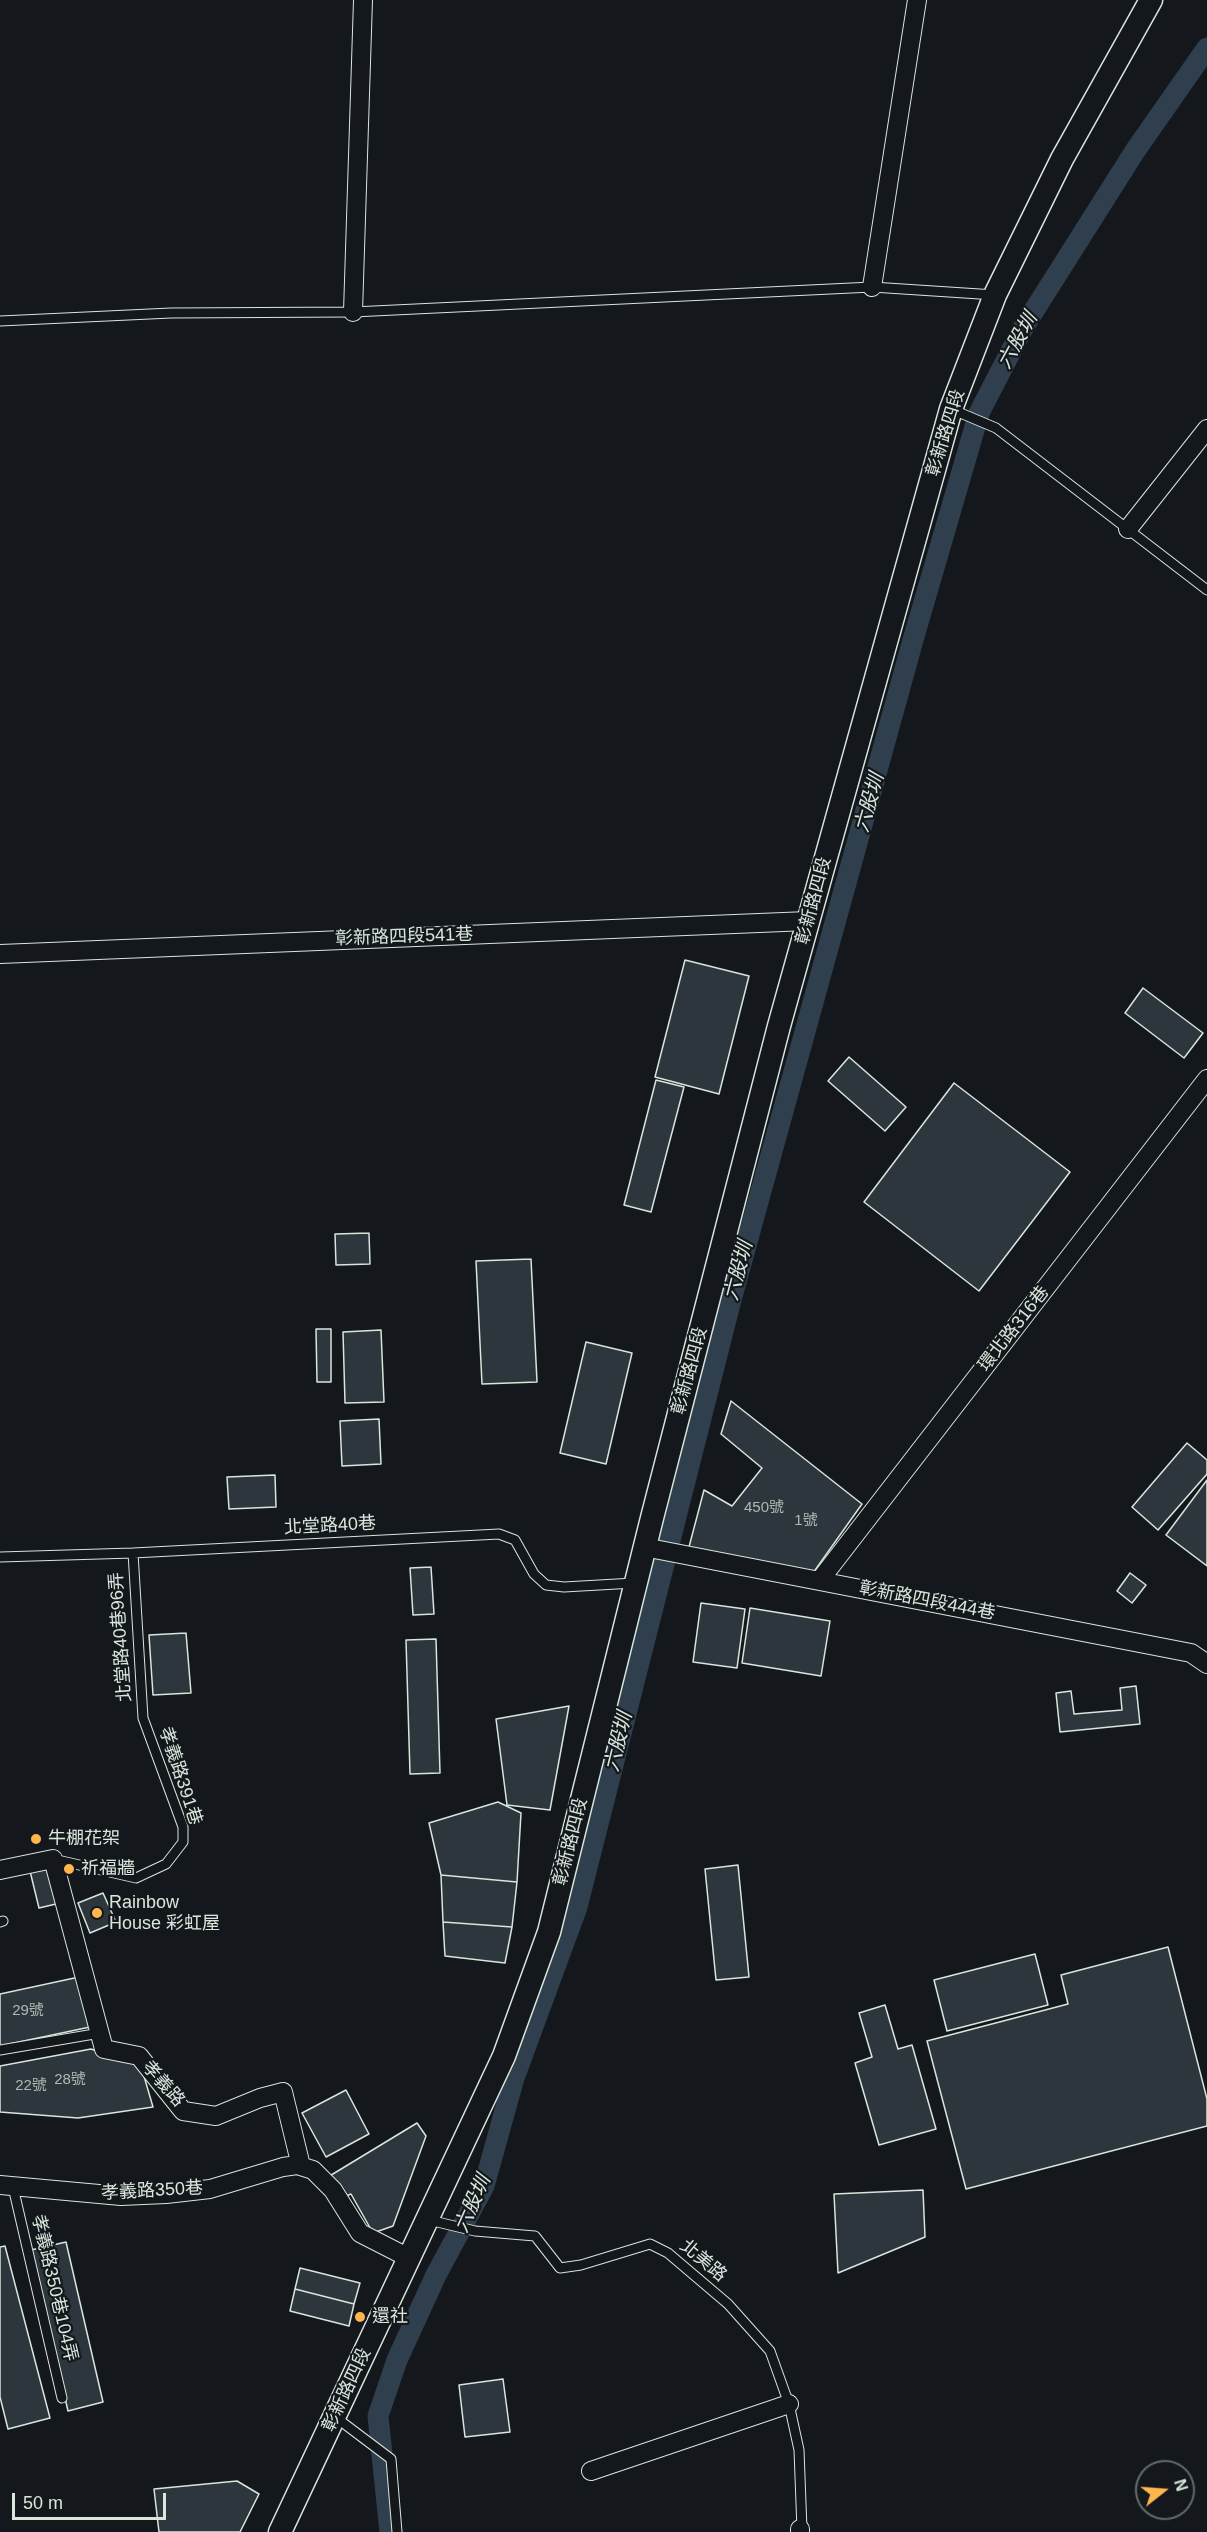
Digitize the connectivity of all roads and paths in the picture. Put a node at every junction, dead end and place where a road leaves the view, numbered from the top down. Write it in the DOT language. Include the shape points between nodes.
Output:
graph roads {
  1 [pos="363,0"];
  2 [pos="917,0"];
  3 [pos="1151,0"];
  4 [pos="872,287"];
  5 [pos="995,295"];
  6 [pos="353,312"];
  7 [pos="0,321"];
  8 [pos="951,409"];
  9 [pos="1207,429"];
  10 [pos="1128,529"];
  11 [pos="1207,590"];
  12 [pos="808,921"];
  13 [pos="0,954"];
  14 [pos="1207,1079"];
  15 [pos="645,1547"];
  16 [pos="133,1553"];
  17 [pos="0,1557"];
  18 [pos="820,1580"];
  19 [pos="636,1583"];
  20 [pos="1207,1664"];
  21 [pos="143,1718"];
  22 [pos="53,1858"];
  23 [pos="0,1870"];
  24 [pos="100,2033"];
  25 [pos="0,2050"];
  26 [pos="301,2166"];
  27 [pos="7,2186"];
  28 [pos="428,2219"];
  29 [pos="409,2258"];
  30 [pos="62,2398"];
  31 [pos="789,2404"];
  32 [pos="335,2416"];
  33 [pos="591,2471"];
  34 [pos="801,2531"];
  35 [pos="280,2532"];
  36 [pos="398,2532"];
  1 -- 6 [label="street"];
  2 -- 4 [label="street"];
  3 -- 5 [label="street, 彰新路四段" via="1062,159"];
  4 -- 5 [label="lane"];
  4 -- 6 [label="lane"];
  5 -- 8 [label="street, 彰新路四段"];
  6 -- 7 [label="lane" via="171,313"];
  8 -- 10 [label="lane" via="996,428"];
  8 -- 12 [label="street, 彰新路四段"];
  9 -- 10 [label="street"];
  10 -- 11 [label="lane"];
  12 -- 13 [label="street, 彰新路四段541巷"];
  12 -- 15 [label="street, 彰新路四段"];
  14 -- 18 [label="street, 環北路316巷"];
  15 -- 18 [label="street, 彰新路四段444巷"];
  15 -- 19 [label="street, 彰新路四段"];
  16 -- 17 [label="lane, 北堂路40巷"];
  16 -- 19 [label="lane, 北堂路40巷" via="499,1534 515,1540 534,1574 546,1585"];
  16 -- 21 [label="lane, 北堂路40巷96弄"];
  18 -- 20 [label="street, 彰新路四段444巷" via="1191,1653"];
  19 -- 28 [label="street, 彰新路四段" via="549,1932 504,2056"];
  21 -- 22 [label="lane, 孝義路391巷" via="183,1827 183,1842 166,1864 136,1878"];
  22 -- 23 [label="street"];
  22 -- 24 [label="street, 孝義路"];
  24 -- 25 [label="lane"];
  24 -- 26 [label="street, 孝義路" via="104,2049 139,2056 183,2111 216,2116 283,2092"];
  26 -- 27 [label="street, 孝義路350巷" via="283,2167 210,2188 166,2194 121,2196"];
  26 -- 29 [label="street" via="313,2170 333,2190 360,2233"];
  27 -- 30 [label="lane, 孝義路350巷104弄"];
  28 -- 29 [label="street, 彰新路四段"];
  28 -- 31 [label="lane, 北美路" via="475,2231 535,2235 560,2268 650,2244 668,2253 728,2304 770,2351"];
  29 -- 32 [label="street, 彰新路四段"];
  31 -- 33 [label="street"];
  31 -- 34 [label="lane, 北美路" via="799,2450"];
  32 -- 35 [label="street, 彰新路四段"];
  32 -- 36 [label="lane" via="391,2459"];
}
